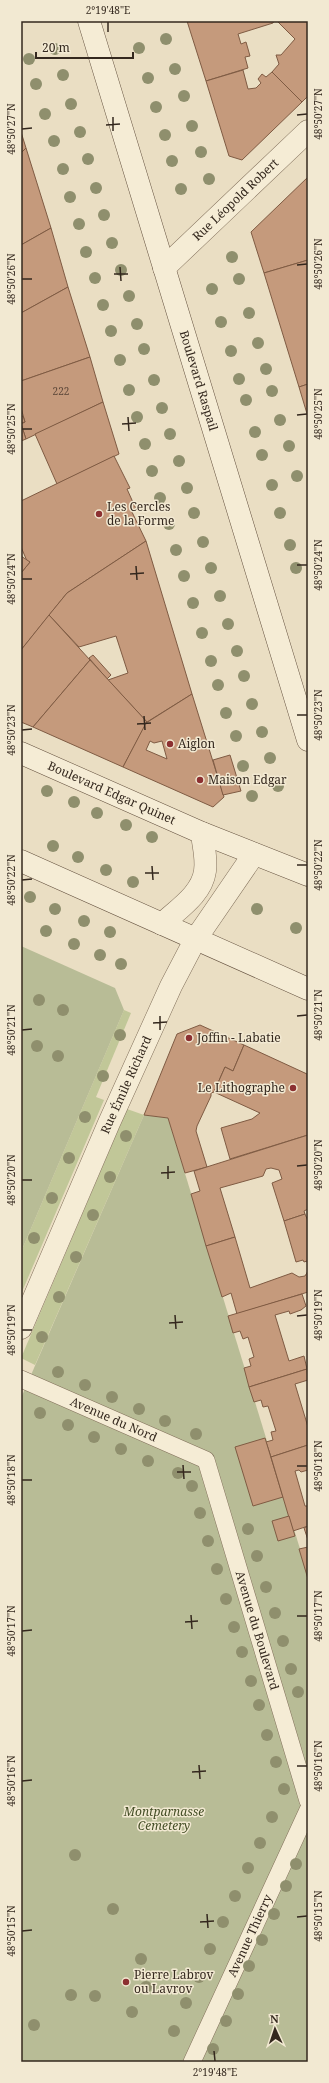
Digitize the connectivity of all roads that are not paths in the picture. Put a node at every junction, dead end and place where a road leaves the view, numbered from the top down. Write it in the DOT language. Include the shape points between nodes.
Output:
graph roads {
  1 [pos="89,21"];
  2 [pos="308,131"];
  3 [pos="164,268"];
  4 [pos="308,740"];
  5 [pos="21,753"];
  6 [pos="202,833"];
  7 [pos="254,854"];
  8 [pos="21,861"];
  9 [pos="308,875"];
  10 [pos="162,924"];
  11 [pos="195,940"];
  12 [pos="308,989"];
  13 [pos="21,1328"];
  14 [pos="21,1379"];
  15 [pos="206,1460"];
  16 [pos="308,1801"];
  17 [pos="308,1810"];
  18 [pos="192,2062"];
  1 -- 3 [label="street, Boulevard Raspail"];
  2 -- 3 [label="street, Rue Léopold Robert"];
  3 -- 4 [label="street, Boulevard Raspail"];
  5 -- 6 [label="street, Boulevard Edgar Quinet"];
  6 -- 7 [label="street, Boulevard Edgar Quinet"];
  6 -- 10 [label="street" via="205,872 199,888"];
  7 -- 9 [label="street, Boulevard Edgar Quinet"];
  7 -- 11 [label="street, Rue Émile Richard"];
  8 -- 10 [label="street"];
  10 -- 11 [label="street"];
  11 -- 12 [label="street"];
  11 -- 13 [label="street, Rue Émile Richard" via="171,986 109,1123"];
  14 -- 15 [label="lane, Avenue du Nord"];
  15 -- 16 [label="lane, Avenue du Boulevard"];
  17 -- 18 [label="lane, Avenue Thierry"];
}
